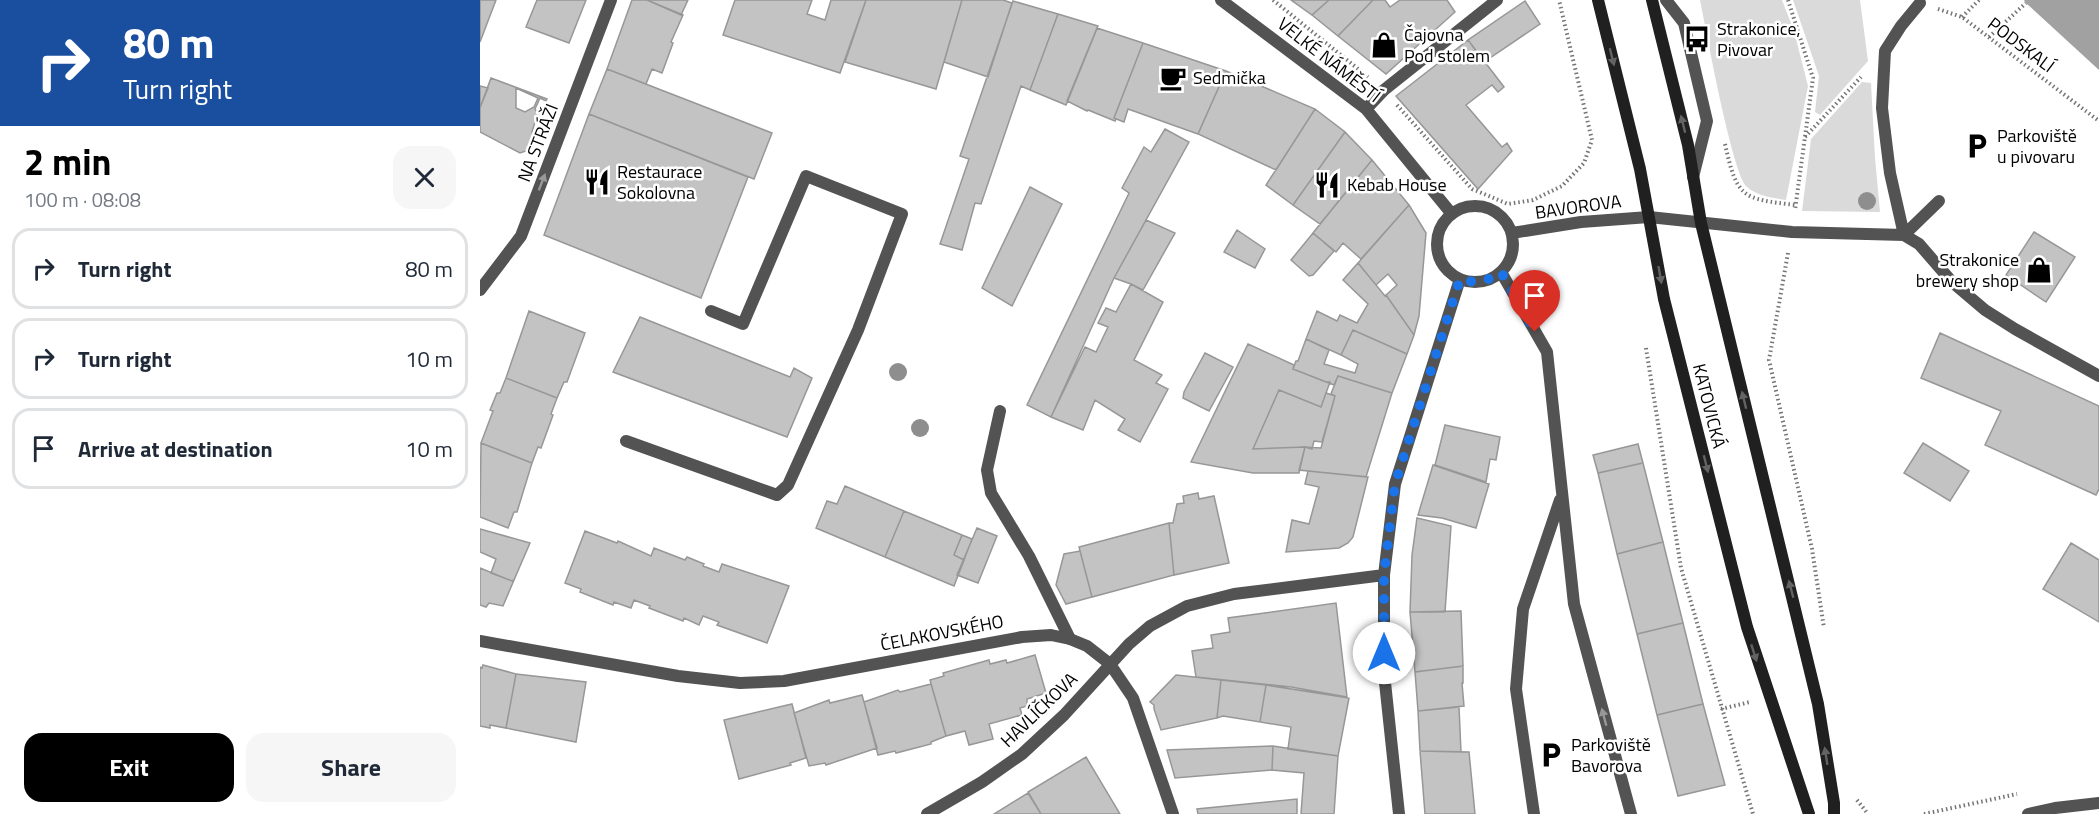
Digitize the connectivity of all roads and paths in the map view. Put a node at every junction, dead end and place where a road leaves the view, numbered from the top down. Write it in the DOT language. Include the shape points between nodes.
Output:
graph roads {
  1 [pos="611,0"];
  2 [pos="1221,0"];
  3 [pos="1273,0"];
  4 [pos="1497,0"];
  5 [pos="1559,0"];
  6 [pos="1598,0"];
  7 [pos="1653,0"];
  8 [pos="1666,0"];
  9 [pos="1788,0"];
  10 [pos="1979,0"];
  11 [pos="1920,3"];
  12 [pos="2026,3"];
  13 [pos="1962,16"];
  14 [pos="1989,37"];
  15 [pos="1885,51"];
  16 [pos="1384,90"];
  17 [pos="1366,108"];
  18 [pos="2099,121"];
  19 [pos="1805,138"];
  20 [pos="1693,178"];
  21 [pos="1939,201"];
  22 [pos="1452,213"];
  23 [pos="1649,217"];
  24 [pos="1701,223"];
  25 [pos="1792,232"];
  26 [pos="1512,234"];
  27 [pos="1904,235"];
  28 [pos="1501,272"];
  29 [pos="1460,279"];
  30 [pos="480,290"];
  31 [pos="711,311"];
  32 [pos="1646,348"];
  33 [pos="2099,376"];
  34 [pos="1000,411"];
  35 [pos="626,441"];
  36 [pos="1562,496"];
  37 [pos="1384,575"];
  38 [pos="1070,639"];
  39 [pos="1826,639"];
  40 [pos="480,641"];
  41 [pos="1110,664"];
  42 [pos="2026,792"];
  43 [pos="1855,796"];
  44 [pos="2099,803"];
  45 [pos="927,814"];
  46 [pos="1173,814"];
  47 [pos="1399,814"];
  48 [pos="1534,814"];
  49 [pos="1631,814"];
  50 [pos="1753,814"];
  51 [pos="1809,814"];
  52 [pos="1834,814"];
  53 [pos="1868,814"];
  54 [pos="1924,814"];
  55 [pos="2028,814"];
  30 -- 1 [label="street, NA STRÁŽI, one-way" via="521,236"];
  2 -- 17 [label="street, VELKÉ NÁMĚSTÍ"];
  3 -- 16 [label="path"];
  4 -- 16 [label="street"];
  5 -- 16 [label="path" via="1592,140 1584,163 1562,186 1533,200 1508,204 1472,189"];
  6 -- 23 [label="main road, KATOVICKÁ, one-way"];
  20 -- 7 [label="main road, KATOVICKÁ, one-way"];
  8 -- 20 [label="street" via="1684,23 1707,121"];
  9 -- 19 [label="path" via="1813,78"];
  10 -- 13 [label="path"];
  11 -- 13 [label="path, PODSKALÍ"];
  11 -- 15 [label="street"];
  12 -- 14 [label="path"];
  13 -- 14 [label="path, PODSKALÍ"];
  14 -- 18 [label="path, PODSKALÍ"];
  15 -- 19 [label="path"];
  15 -- 27 [label="street" via="1882,108 1890,173"];
  16 -- 17 [label="street"];
  17 -- 22 [label="street, VELKÉ NÁMĚSTÍ"];
  19 -- 25 [label="path"];
  20 -- 24 [label="main road, KATOVICKÁ"];
  21 -- 27 [label="street"];
  22 -- 26 [label="street" via="1469,206 1488,207 1507,222"];
  22 -- 29 [label="street" via="1441,224 1436,240 1438,256 1446,270"];
  23 -- 24 [label="street, BAVOROVA"];
  23 -- 26 [label="street, BAVOROVA" via="1581,222"];
  23 -- 51 [label="main road, KATOVICKÁ, one-way" via="1664,299 1747,627"];
  24 -- 25 [label="street, BAVOROVA"];
  52 -- 24 [label="main road, KATOVICKÁ, one-way" via="1818,704"];
  25 -- 27 [label="street, BAVOROVA"];
  25 -- 39 [label="path" via="1768,360 1812,549"];
  26 -- 28 [label="street" via="1512,254"];
  27 -- 33 [label="street" via="1919,244 1952,282 1984,310"];
  28 -- 29 [label="street" via="1481,282"];
  28 -- 36 [label="street" via="1547,352"];
  29 -- 37 [label="street" via="1395,484"];
  31 -- 35 [label="street" via="743,324 807,176 902,214 854,340 788,485 777,495"];
  32 -- 50 [label="path" via="1681,568"];
  34 -- 38 [label="street" via="987,470 991,493 1029,556"];
  36 -- 48 [label="street" via="1522,609 1516,689"];
  49 -- 36 [label="street, one-way" via="1574,604"];
  37 -- 41 [label="street" via="1234,594 1187,606 1150,626"];
  37 -- 47 [label="street" via="1384,673"];
  38 -- 40 [label="street, ČELAKOVSKÉHO" via="1051,635 1022,637 784,681 740,683"];
  38 -- 41 [label="street, ČELAKOVSKÉHO" via="1088,646"];
  41 -- 45 [label="street, HAVLÍČKOVA" via="1022,754"];
  41 -- 46 [label="street, ČELAKOVSKÉHO" via="1133,698"];
  42 -- 54 [label="path"];
  43 -- 53 [label="path"];
  44 -- 55 [label="street"];
}
